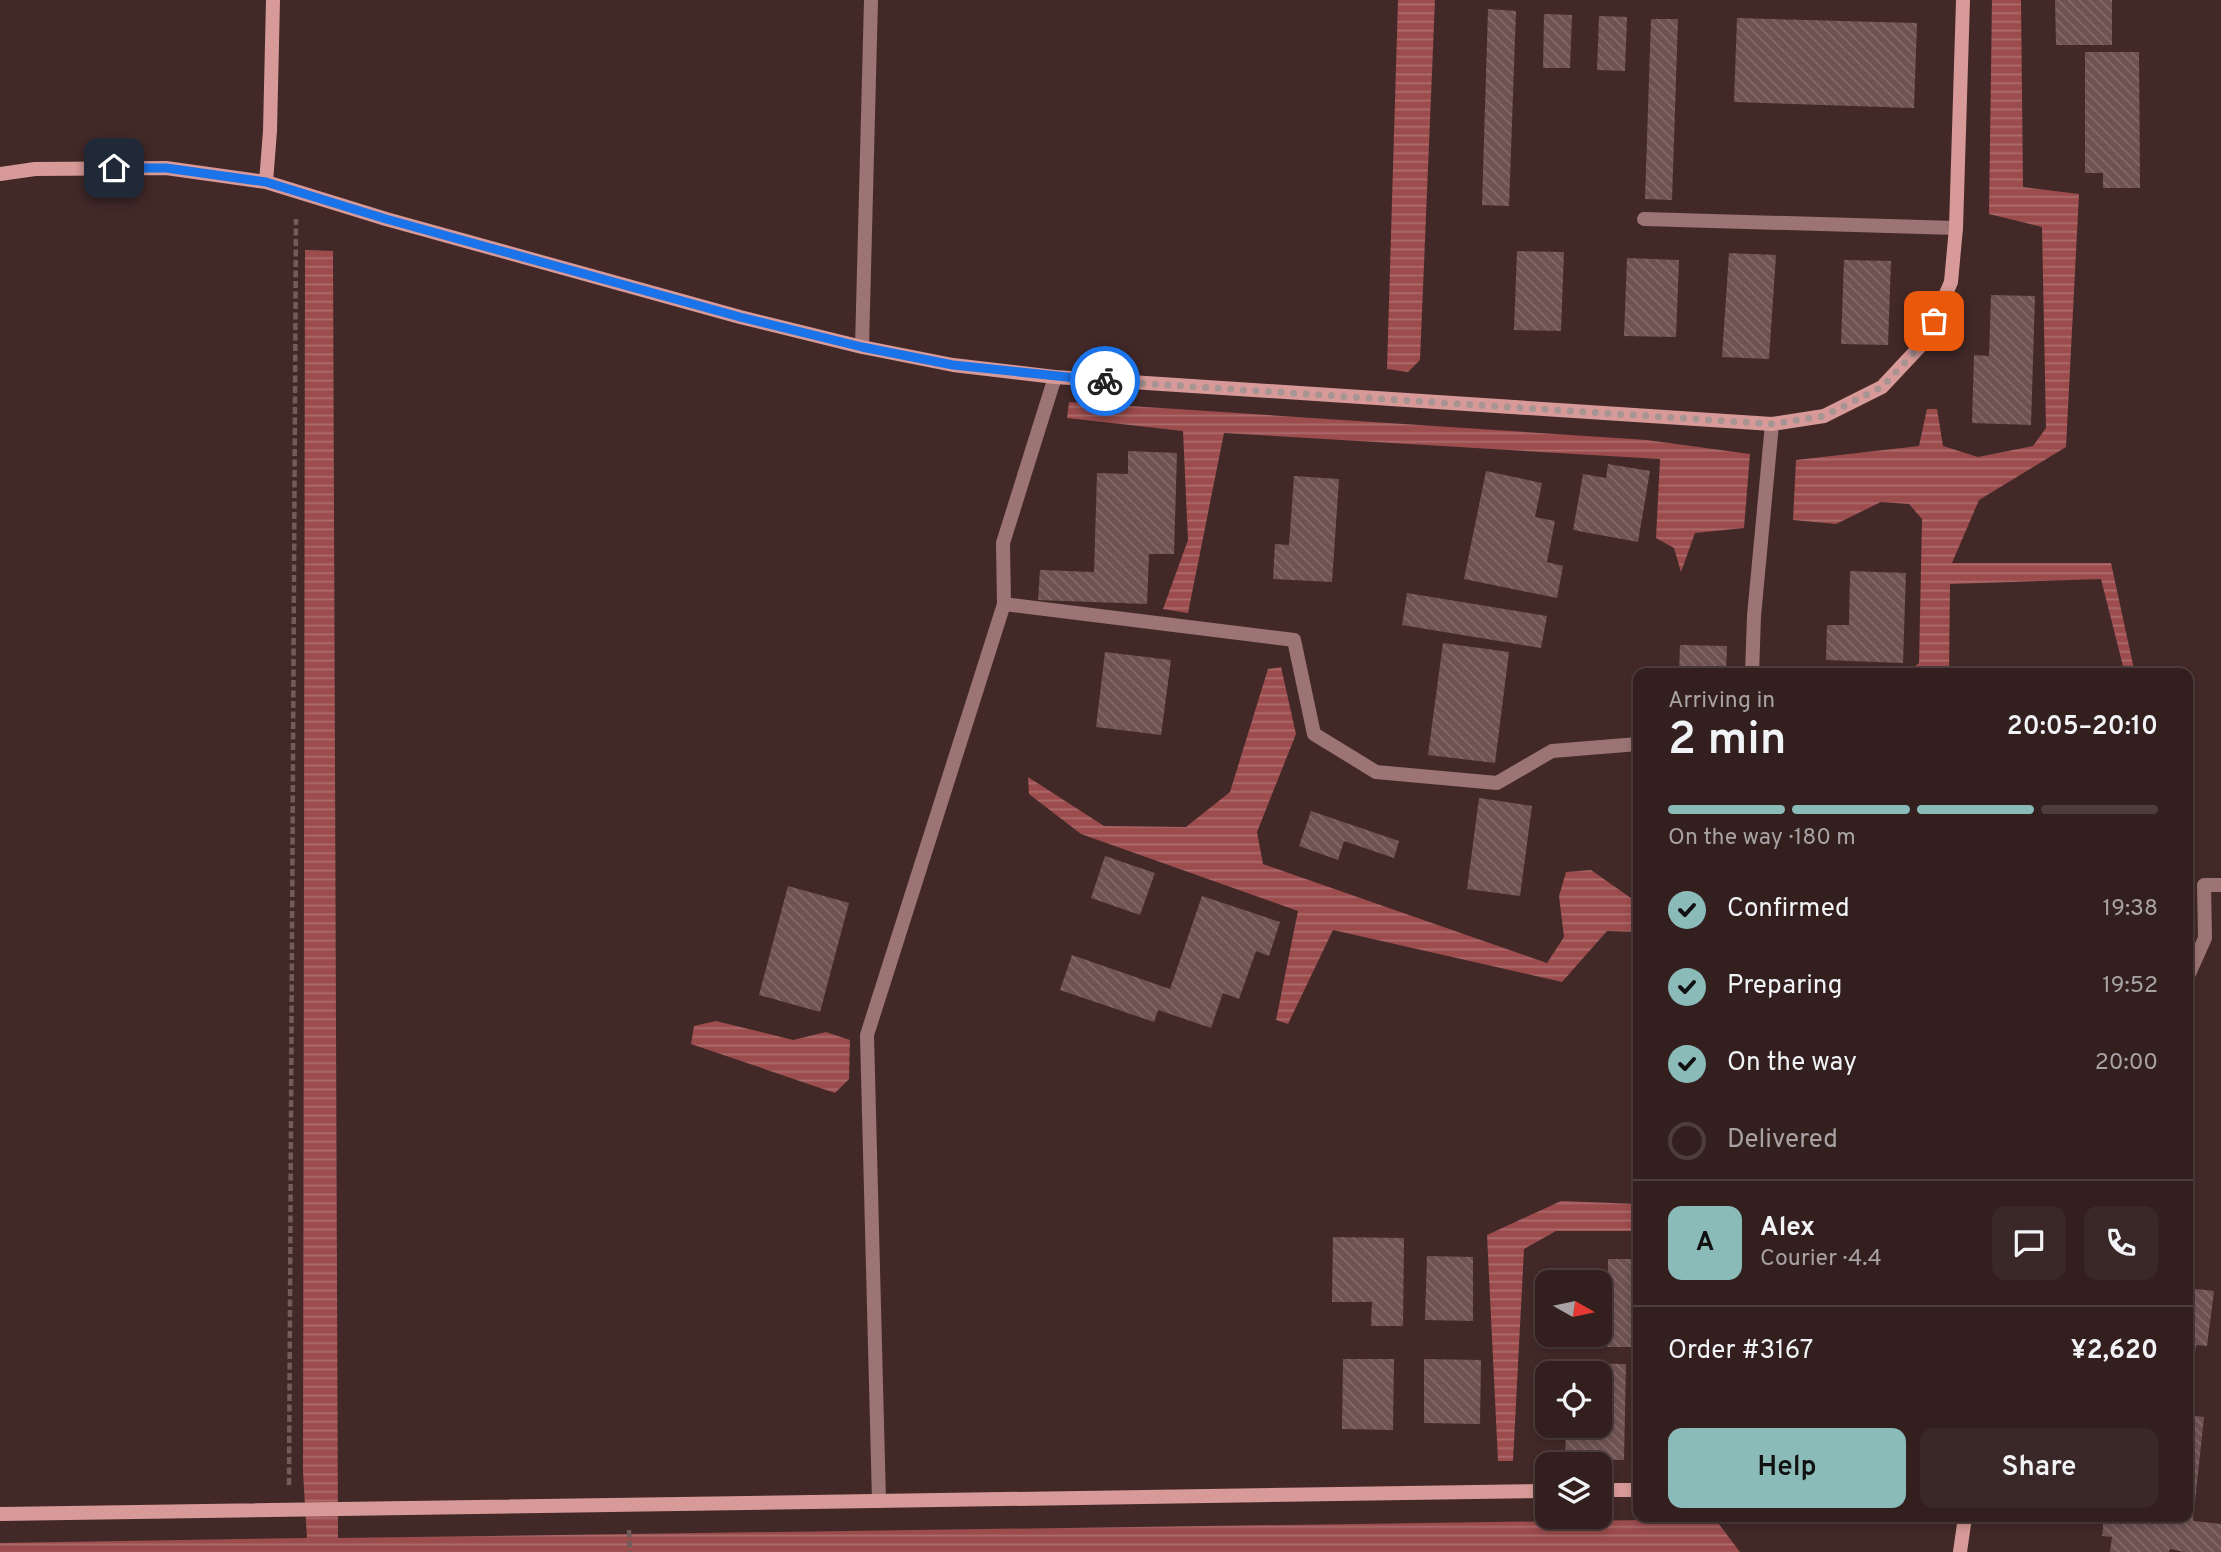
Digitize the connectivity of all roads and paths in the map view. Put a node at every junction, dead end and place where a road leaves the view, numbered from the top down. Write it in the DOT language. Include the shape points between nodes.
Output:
graph roads {
  1 [pos="273,0"];
  2 [pos="871,0"];
  3 [pos="1963,0"];
  4 [pos="0,174"];
  5 [pos="266,182"];
  6 [pos="296,190"];
  7 [pos="1644,219"];
  8 [pos="1956,228"];
  9 [pos="862,347"];
  10 [pos="1055,377"];
  11 [pos="1772,424"];
  12 [pos="1004,604"];
  13 [pos="1752,668"];
  14 [pos="1633,744"];
  15 [pos="2221,885"];
  16 [pos="2193,965"];
  17 [pos="1612,1490"];
  18 [pos="1633,1490"];
  19 [pos="1535,1491"];
  20 [pos="879,1501"];
  21 [pos="289,1510"];
  22 [pos="0,1514"];
  23 [pos="1964,1522"];
  24 [pos="1960,1552"];
  1 -- 5 [label="street"];
  2 -- 9 [label="street"];
  3 -- 8 [label="street"];
  4 -- 5 [label="street" via="35,169 166,168"];
  5 -- 6 [label="street"];
  6 -- 9 [label="street" via="386,219"];
  6 -- 21 [label="path"];
  7 -- 8 [label="street"];
  8 -- 11 [label="street" via="1951,282 1926,340 1882,387 1824,416"];
  9 -- 10 [label="street" via="953,365"];
  10 -- 11 [label="street"];
  10 -- 12 [label="street" via="1003,543"];
  11 -- 13 [label="street"];
  12 -- 14 [label="street" via="1294,640 1314,734 1376,772 1497,783 1552,751"];
  12 -- 20 [label="street" via="867,1035"];
  15 -- 16 [label="street" via="2204,886 2205,938"];
  17 -- 18 [label="street"];
  19 -- 20 [label="street"];
  20 -- 21 [label="street"];
  21 -- 22 [label="street"];
  23 -- 24 [label="street"];
}
